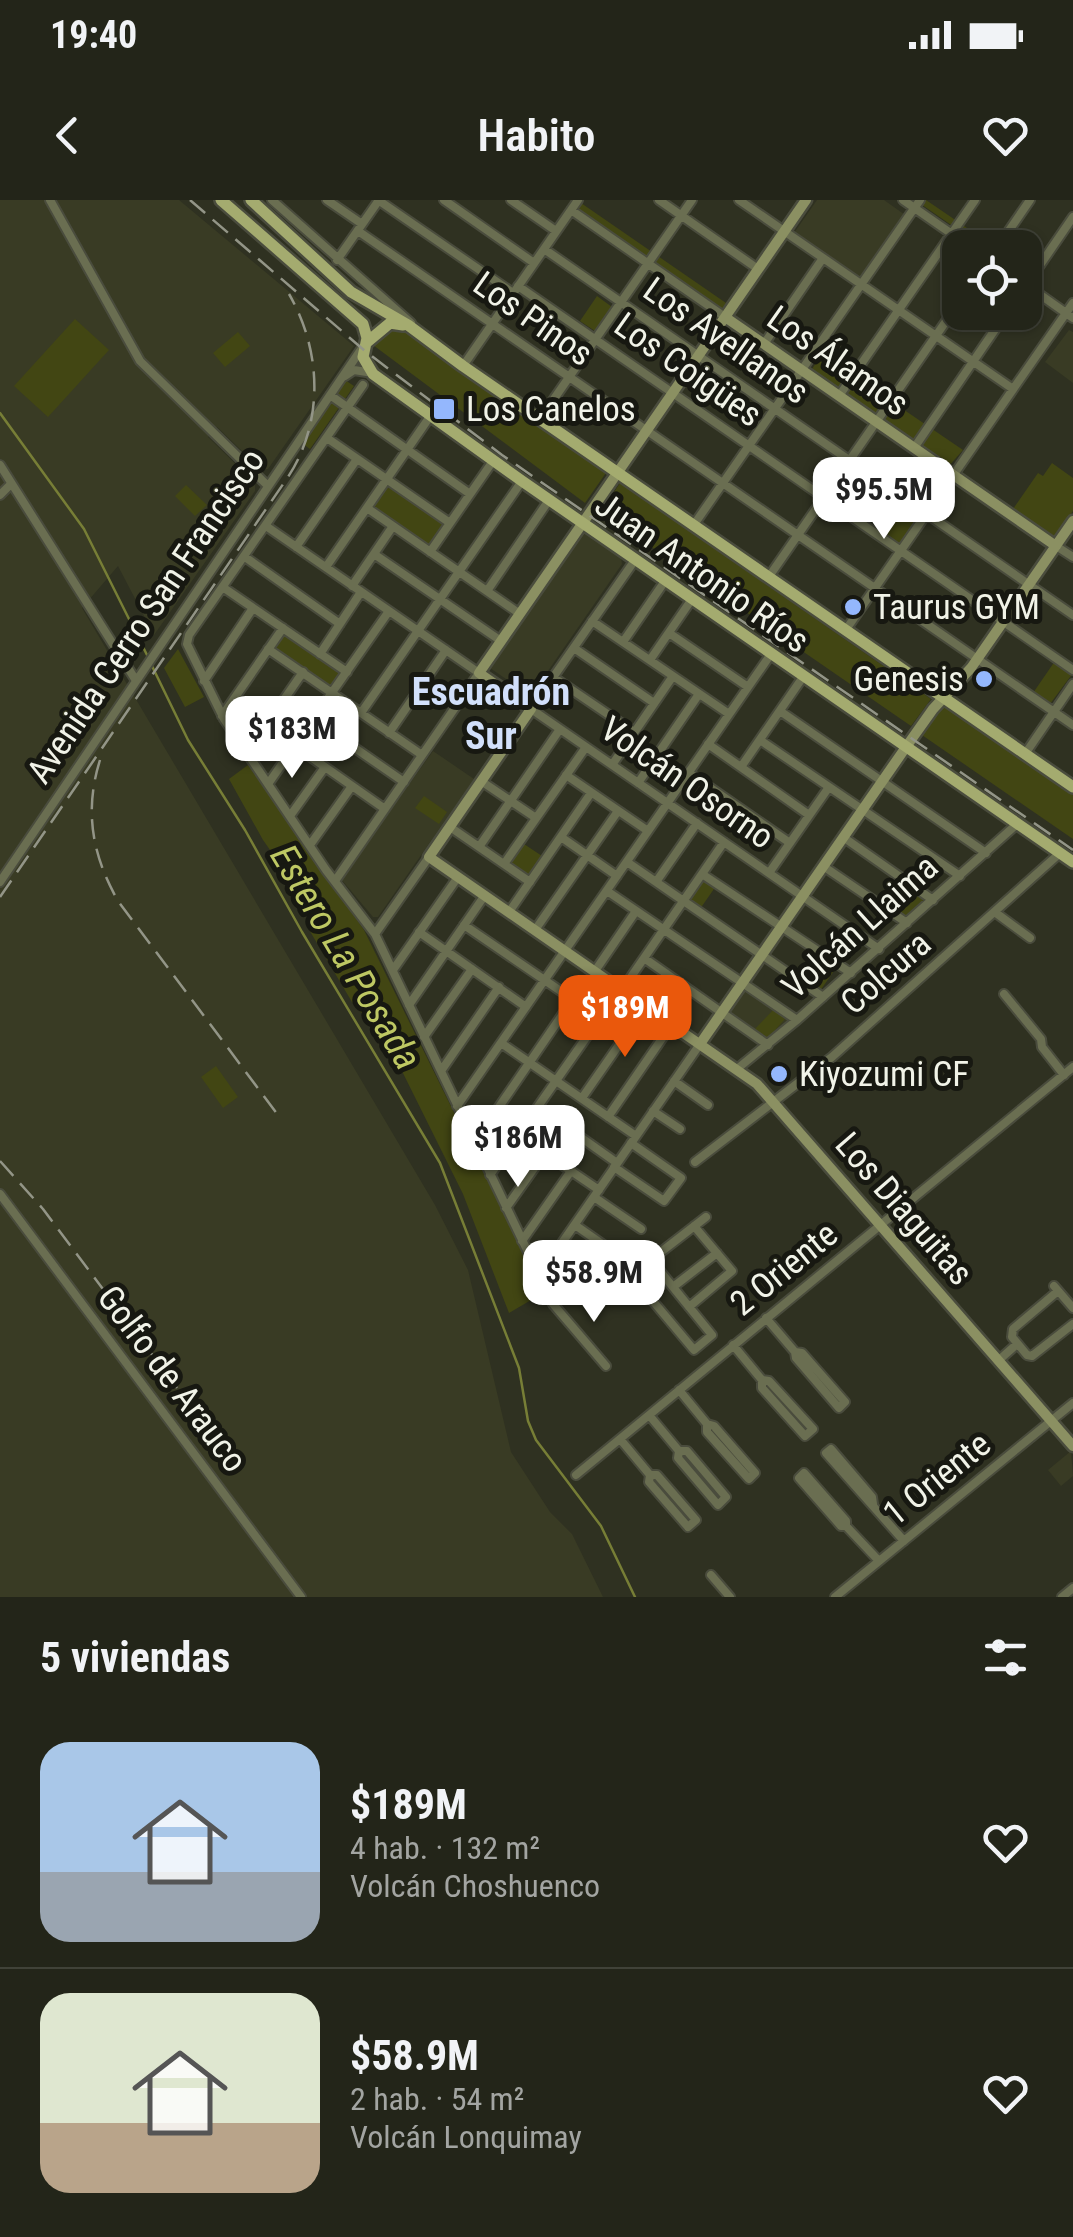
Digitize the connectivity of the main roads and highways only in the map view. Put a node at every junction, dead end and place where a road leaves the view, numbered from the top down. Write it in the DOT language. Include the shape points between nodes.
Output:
graph roads {
  1 [pos="221,200"];
  2 [pos="252,200"];
  3 [pos="386,313"];
  4 [pos="382,328"];
  5 [pos="420,334"];
  6 [pos="366,347"];
  7 [pos="1073,787"];
  8 [pos="1073,862"];
  1 -- 6 [label="main road" via="363,324"];
  2 -- 3 [label="main road" via="342,284"];
  3 -- 4 [label="main road"];
  3 -- 5 [label="main road"];
  4 -- 5 [label="main road" via="396,322"];
  4 -- 6 [label="main road"];
  5 -- 7 [label="main road"];
  6 -- 8 [label="main road, Juan Antonio Ríos" via="364,362 374,374 430,416"];
}
